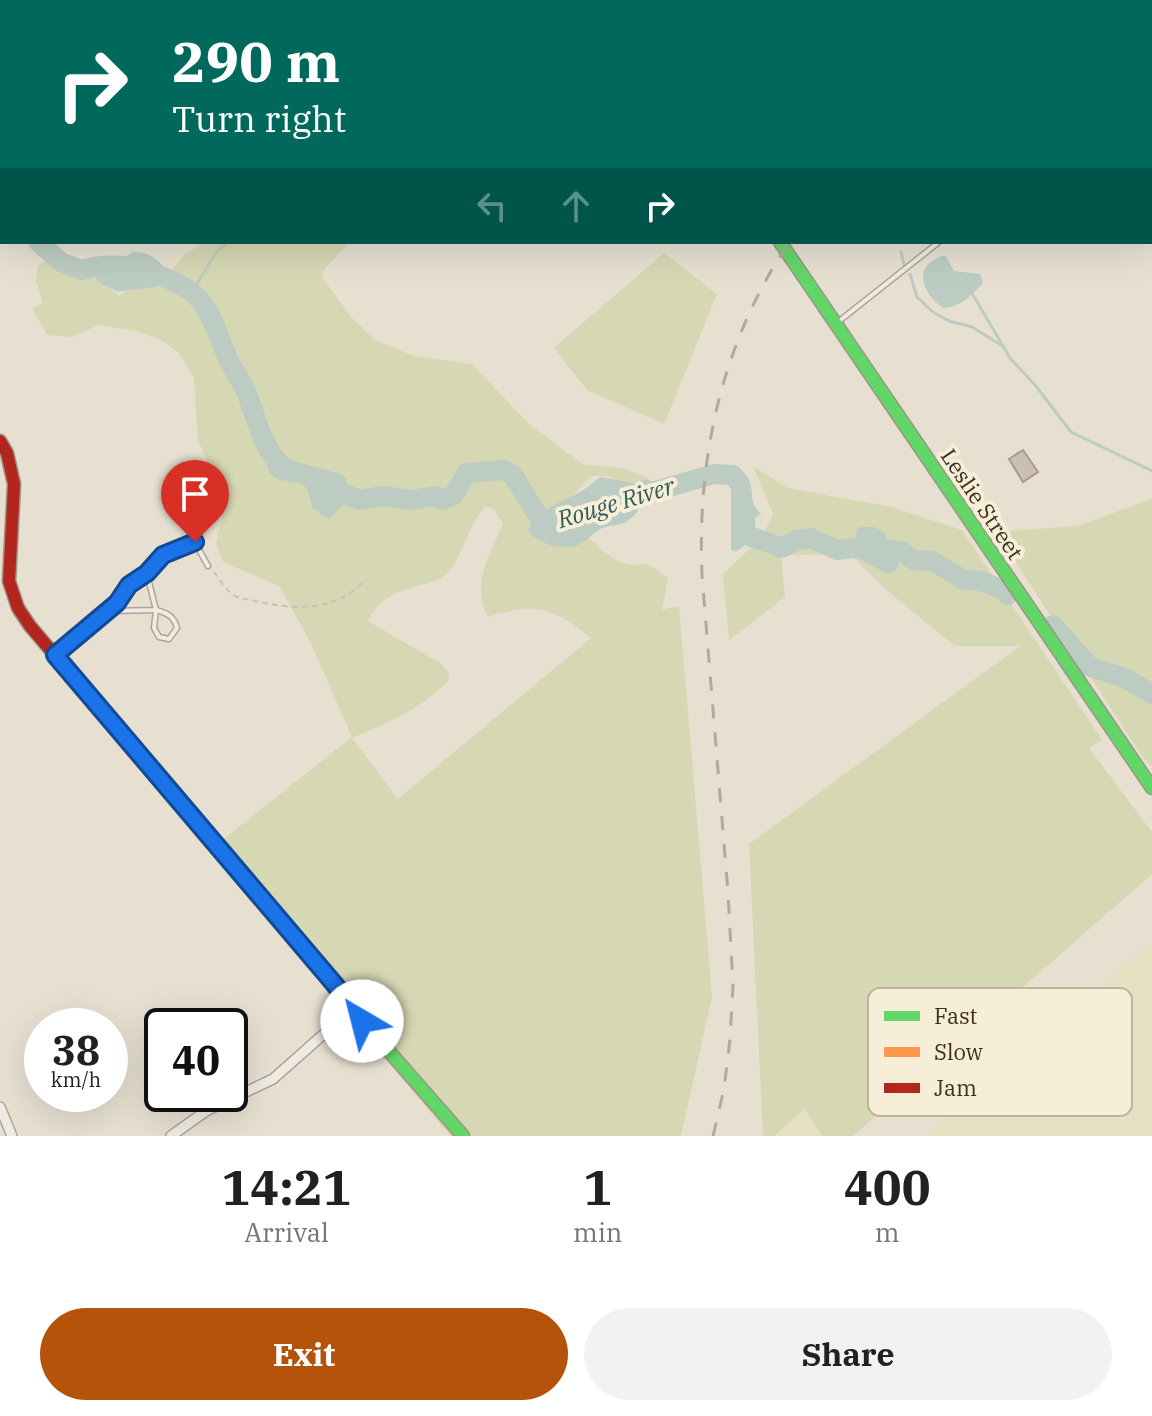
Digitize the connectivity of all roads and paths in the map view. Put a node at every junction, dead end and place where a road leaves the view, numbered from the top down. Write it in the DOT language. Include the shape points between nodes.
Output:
graph roads {
  1 [pos="781,244"];
  2 [pos="936,244"];
  3 [pos="836,324"];
  4 [pos="0,441"];
  5 [pos="187,528"];
  6 [pos="195,542"];
  7 [pos="208,566"];
  8 [pos="147,573"];
  9 [pos="4,582"];
  10 [pos="362,583"];
  11 [pos="156,610"];
  12 [pos="107,611"];
  13 [pos="55,655"];
  14 [pos="1152,788"];
  15 [pos="352,1009"];
  16 [pos="0,1107"];
  17 [pos="12,1136"];
  18 [pos="171,1136"];
  19 [pos="463,1136"];
  1 -- 3 [label="street, Leslie Street"];
  2 -- 3 [label="lane"];
  3 -- 14 [label="street, Leslie Street"];
  4 -- 9 [label="street" via="14,484"];
  5 -- 6 [label="lane"];
  6 -- 7 [label="lane"];
  6 -- 8 [label="lane" via="163,555"];
  7 -- 10 [label="path" via="233,595 276,605 330,603"];
  8 -- 11 [label="lane"];
  8 -- 12 [label="lane"];
  9 -- 13 [label="street"];
  11 -- 11 [label="lane" via="154,628 159,637 169,639 177,628 175,621"];
  11 -- 12 [label="lane"];
  12 -- 13 [label="lane"];
  13 -- 15 [label="street"];
  15 -- 18 [label="street" via="273,1079 206,1111"];
  15 -- 19 [label="street"];
  16 -- 17 [label="street"];
}
